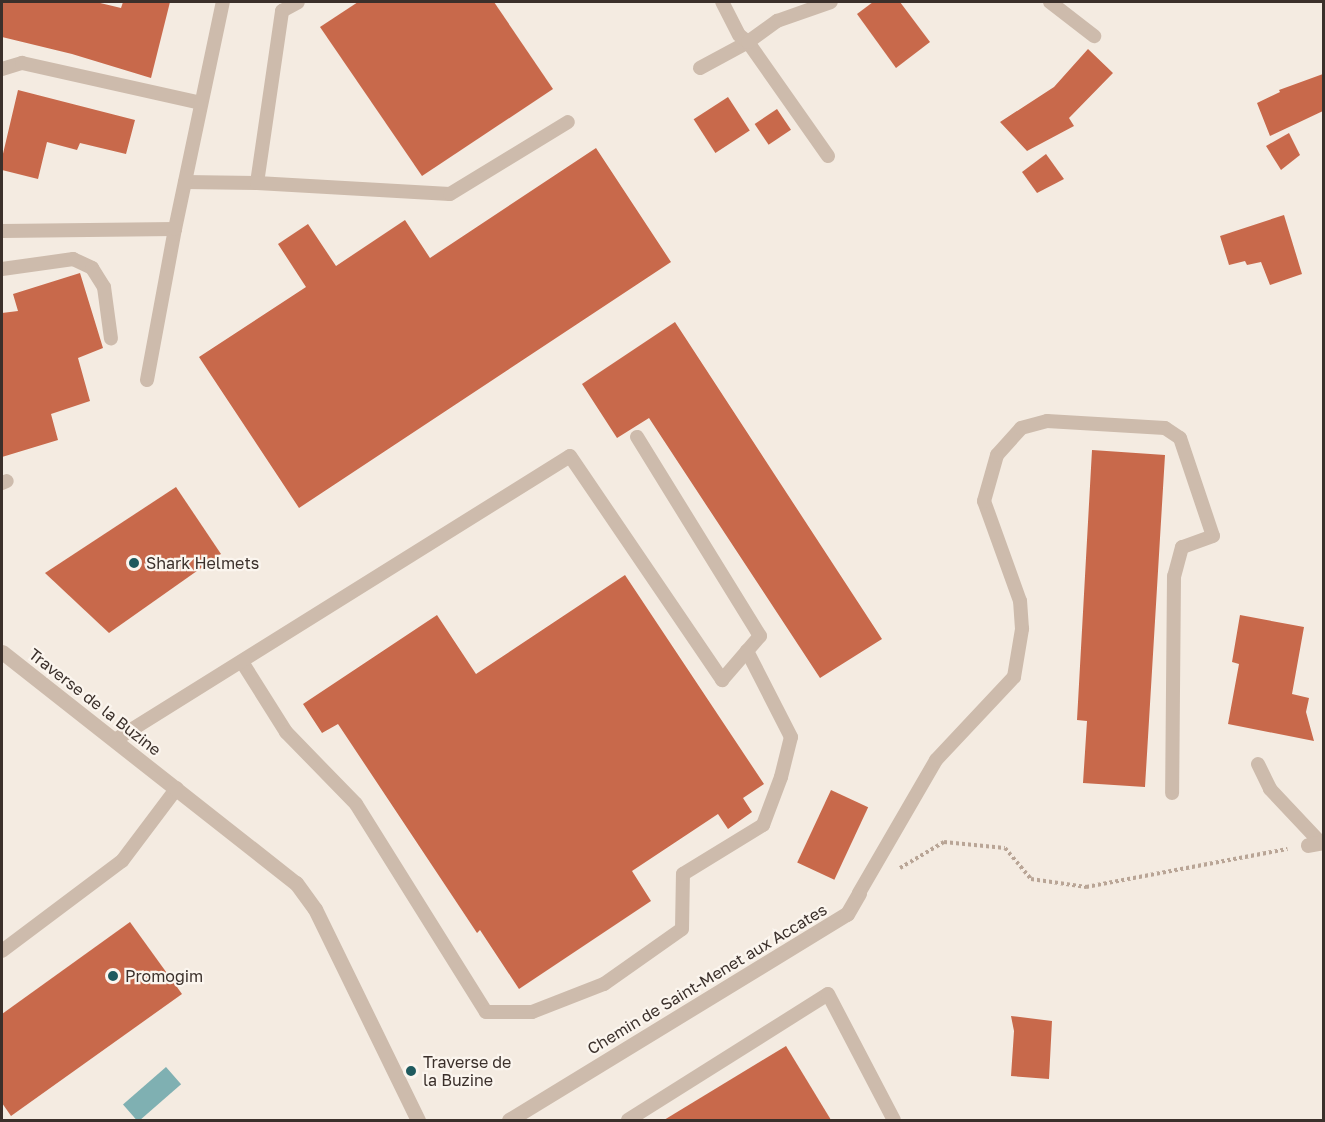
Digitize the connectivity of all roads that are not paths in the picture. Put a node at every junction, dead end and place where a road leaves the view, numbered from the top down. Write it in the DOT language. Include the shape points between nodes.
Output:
graph roads {
  1 [pos="223,2"];
  2 [pos="298,2"];
  3 [pos="722,2"];
  4 [pos="831,2"];
  5 [pos="1050,2"];
  6 [pos="1094,36"];
  7 [pos="748,42"];
  8 [pos="700,68"];
  9 [pos="2,69"];
  10 [pos="201,103"];
  11 [pos="568,122"];
  12 [pos="828,156"];
  13 [pos="185,182"];
  14 [pos="257,183"];
  15 [pos="175,230"];
  16 [pos="2,231"];
  17 [pos="2,269"];
  18 [pos="111,339"];
  19 [pos="147,380"];
  20 [pos="637,437"];
  21 [pos="747,651"];
  22 [pos="2,652"];
  23 [pos="242,662"];
  24 [pos="115,740"];
  25 [pos="1258,764"];
  26 [pos="177,788"];
  27 [pos="1172,793"];
  28 [pos="1317,843"];
  29 [pos="859,893"];
  30 [pos="2,951"];
  31 [pos="418,1120"];
  32 [pos="509,1120"];
  33 [pos="628,1120"];
  34 [pos="894,1120"];
  1 -- 10 [label="lane"];
  2 -- 14 [label="lane" via="282,11"];
  3 -- 7 [label="lane" via="739,35"];
  4 -- 7 [label="lane" via="777,21"];
  5 -- 6 [label="lane"];
  7 -- 8 [label="lane"];
  7 -- 12 [label="lane"];
  9 -- 10 [label="lane" via="22,63"];
  10 -- 13 [label="lane"];
  11 -- 14 [label="lane" via="450,194"];
  13 -- 14 [label="lane"];
  13 -- 15 [label="lane"];
  15 -- 16 [label="lane"];
  15 -- 19 [label="lane"];
  17 -- 18 [label="lane" via="73,259 92,268 104,287"];
  20 -- 21 [label="lane" via="760,636"];
  21 -- 23 [label="lane" via="722,680 570,456"];
  21 -- 23 [label="lane" via="791,737 763,825 683,874 682,929 604,984 532,1012 486,1012 356,804 286,732"];
  22 -- 24 [label="street, Traverse de la Buzine"];
  23 -- 24 [label="lane"];
  24 -- 26 [label="street, Traverse de la Buzine"];
  25 -- 28 [label="lane" via="1270,789"];
  26 -- 30 [label="lane" via="122,861"];
  26 -- 31 [label="street, Traverse de la Buzine" via="296,883 315,909"];
  27 -- 29 [label="lane" via="1174,576 1182,547 1213,536 1180,438 1165,428 1047,421 1021,428 997,455 984,501 1020,601 1022,629 1014,677 936,760"];
  29 -- 32 [label="street, Chemin de Saint-Menet aux Accates" via="847,914"];
  33 -- 34 [label="lane" via="828,994"];
}
